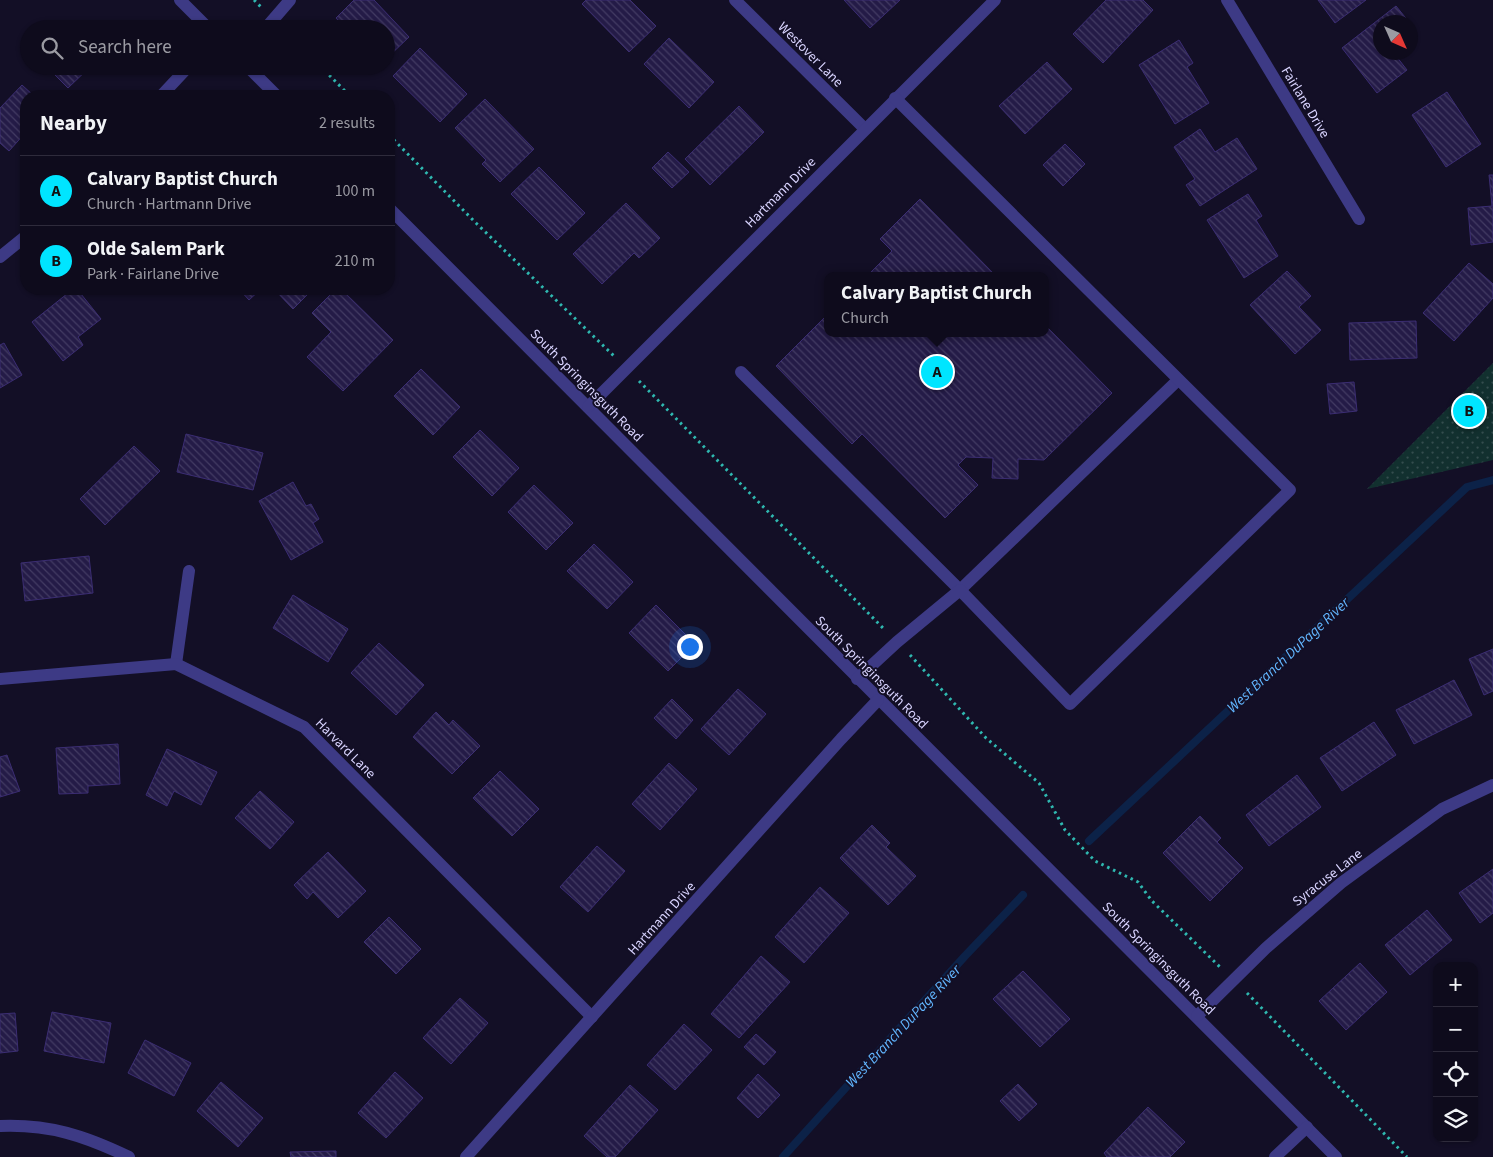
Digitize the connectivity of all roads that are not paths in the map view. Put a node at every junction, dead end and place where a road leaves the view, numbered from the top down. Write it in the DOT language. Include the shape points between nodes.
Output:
graph roads {
  1 [pos="180,0"];
  2 [pos="290,0"];
  3 [pos="735,0"];
  4 [pos="995,0"];
  5 [pos="1227,0"];
  6 [pos="200,20"];
  7 [pos="272,20"];
  8 [pos="181,75"];
  9 [pos="256,75"];
  10 [pos="167,90"];
  11 [pos="271,90"];
  12 [pos="895,98"];
  13 [pos="865,129"];
  14 [pos="395,214"];
  15 [pos="1359,219"];
  16 [pos="20,241"];
  17 [pos="0,257"];
  18 [pos="741,372"];
  19 [pos="1178,380"];
  20 [pos="588,407"];
  21 [pos="189,571"];
  22 [pos="960,590"];
  23 [pos="176,664"];
  24 [pos="0,679"];
  25 [pos="858,679"];
  26 [pos="878,700"];
  27 [pos="1493,785"];
  28 [pos="1197,1016"];
  29 [pos="592,1017"];
  30 [pos="0,1126"];
  31 [pos="1307,1127"];
  32 [pos="129,1157"];
  33 [pos="466,1157"];
  34 [pos="1275,1157"];
  35 [pos="1336,1157"];
  1 -- 6 [label="street"];
  2 -- 7 [label="street"];
  3 -- 13 [label="street, Westover Lane"];
  4 -- 12 [label="street, Hartmann Drive"];
  5 -- 15 [label="street, Fairlane Drive"];
  8 -- 10 [label="street"];
  9 -- 11 [label="street"];
  12 -- 13 [label="street, Hartmann Drive"];
  12 -- 19 [label="street"];
  13 -- 20 [label="street, Hartmann Drive"];
  14 -- 20 [label="street, South Springinsguth Road"];
  16 -- 17 [label="street"];
  18 -- 22 [label="street"];
  19 -- 22 [label="street"];
  19 -- 22 [label="street" via="1290,490 1077,698 1070,704"];
  20 -- 25 [label="street, South Springinsguth Road"];
  21 -- 23 [label="street"];
  22 -- 25 [label="street"];
  23 -- 24 [label="street"];
  23 -- 29 [label="street, Harvard Lane" via="304,727"];
  25 -- 26 [label="street, South Springinsguth Road"];
  26 -- 28 [label="street, South Springinsguth Road"];
  26 -- 29 [label="street, Hartmann Drive"];
  27 -- 28 [label="street, Syracuse Lane" via="1442,809 1341,883 1272,942"];
  28 -- 31 [label="street, South Springinsguth Road"];
  29 -- 33 [label="street, Hartmann Drive"];
  30 -- 32 [label="street" via="47,1128 74,1134"];
  31 -- 34 [label="street"];
  31 -- 35 [label="street, South Springinsguth Road"];
}
